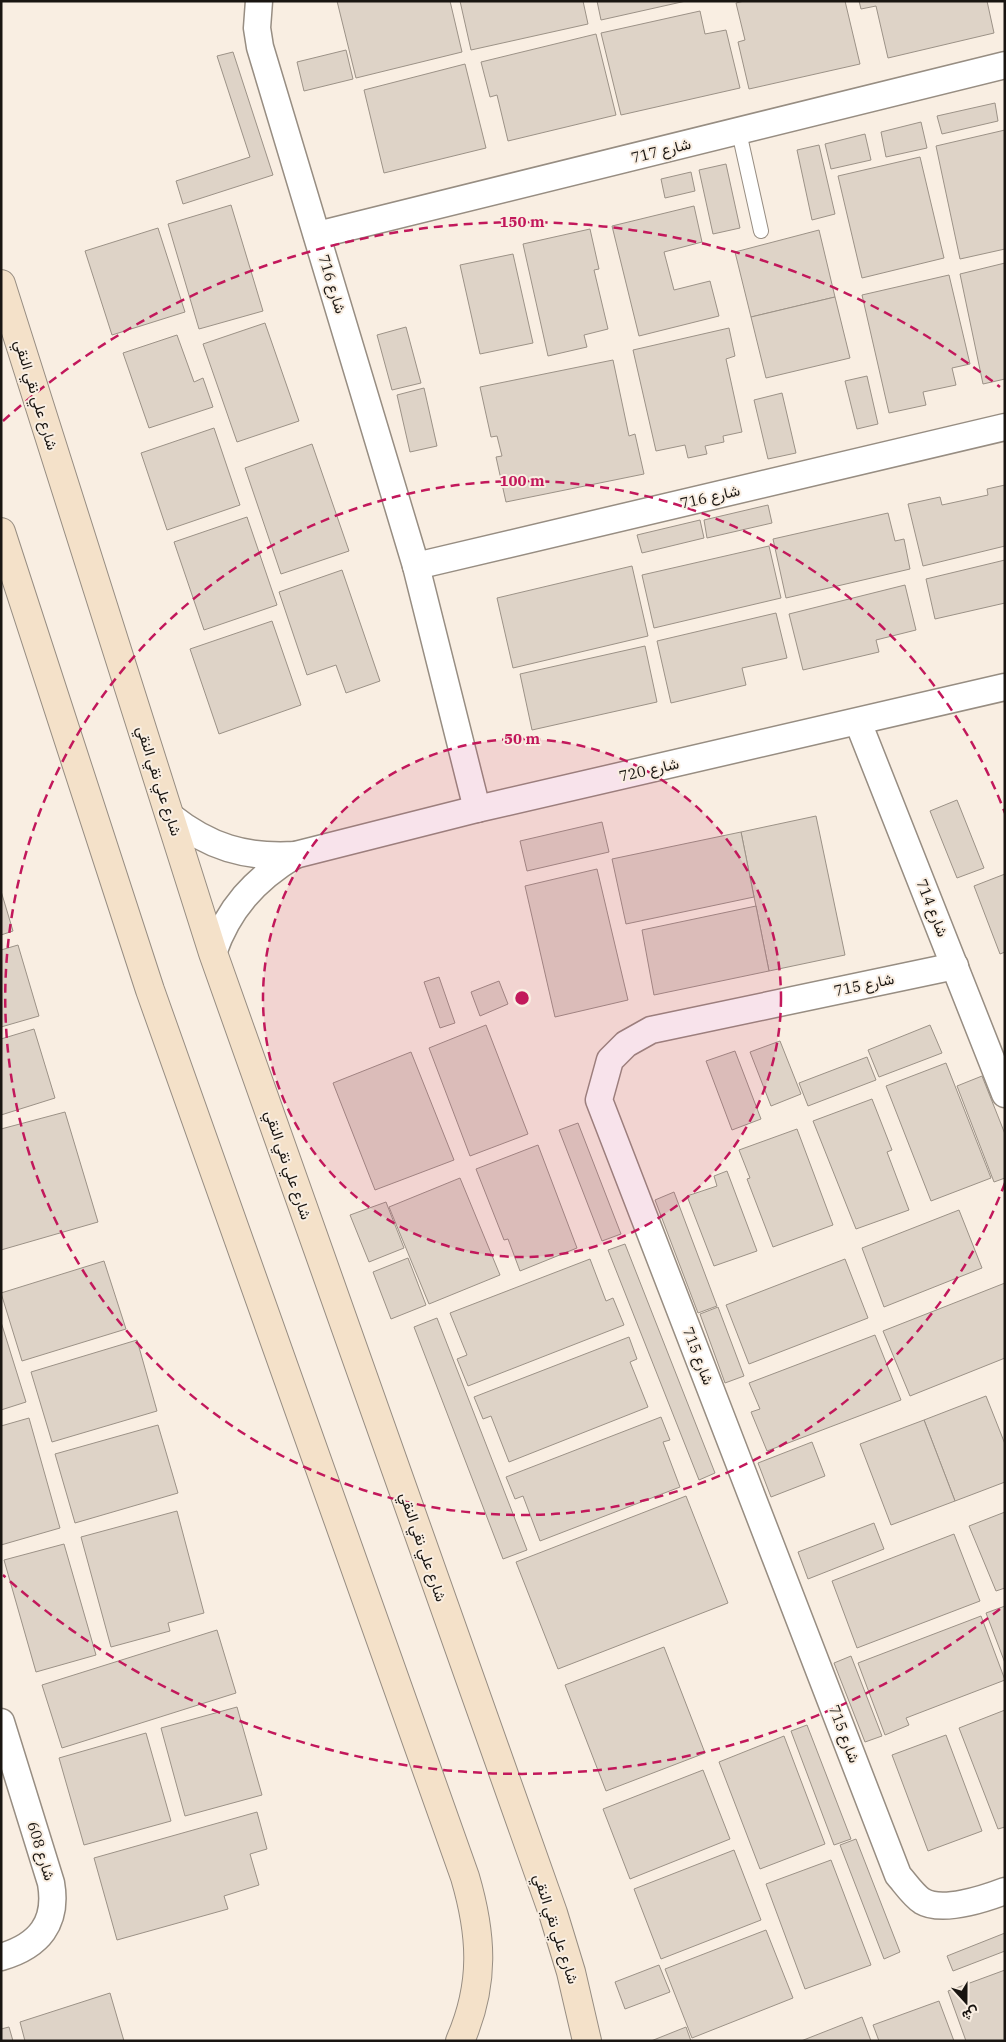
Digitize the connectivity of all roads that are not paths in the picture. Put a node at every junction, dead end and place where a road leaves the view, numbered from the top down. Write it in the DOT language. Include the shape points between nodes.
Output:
graph roads {
  1 [pos="258,1"];
  2 [pos="1005,65"];
  3 [pos="739,132"];
  4 [pos="761,231"];
  5 [pos="317,235"];
  6 [pos="1,284"];
  7 [pos="1005,427"];
  8 [pos="1,532"];
  9 [pos="416,566"];
  10 [pos="1005,687"];
  11 [pos="858,722"];
  12 [pos="477,809"];
  13 [pos="170,816"];
  14 [pos="295,855"];
  15 [pos="213,953"];
  16 [pos="955,966"];
  17 [pos="1005,1094"];
  18 [pos="1,1722"];
  19 [pos="1005,1891"];
  20 [pos="1,1957"];
  21 [pos="460,2041"];
  22 [pos="587,2041"];
  1 -- 5 [label="street, شارع 716" via="260,47"];
  2 -- 3 [label="street, شارع 717"];
  3 -- 4 [label="lane"];
  3 -- 5 [label="street, شارع 717"];
  5 -- 9 [label="street, شارع 716"];
  6 -- 13 [label="street, شارع علي نقي النقي"];
  7 -- 9 [label="street, شارع 716"];
  8 -- 21 [label="street" via="150,990 468,1885 479,1942 478,1976"];
  9 -- 12 [label="street, شارع 716"];
  10 -- 11 [label="street, شارع 720"];
  11 -- 12 [label="street, شارع 720"];
  11 -- 16 [label="street, شارع 714"];
  12 -- 14 [label="street, شارع 720"];
  13 -- 14 [label="street, شارع 720" via="188,830 229,849 272,856"];
  13 -- 15 [label="street, شارع علي نقي النقي"];
  14 -- 15 [label="street, شارع 720" via="271,870 245,894 221,932"];
  15 -- 22 [label="street, شارع علي نقي النقي" via="552,1913 571,1972"];
  16 -- 17 [label="street, شارع 714"];
  16 -- 19 [label="street, شارع 715" via="651,1030 626,1044 610,1060 599,1100 898,1875 922,1901 945,1906 984,1899"];
  18 -- 20 [label="street, شارع 608" via="53,1896 48,1923 40,1935 31,1944"];
}
